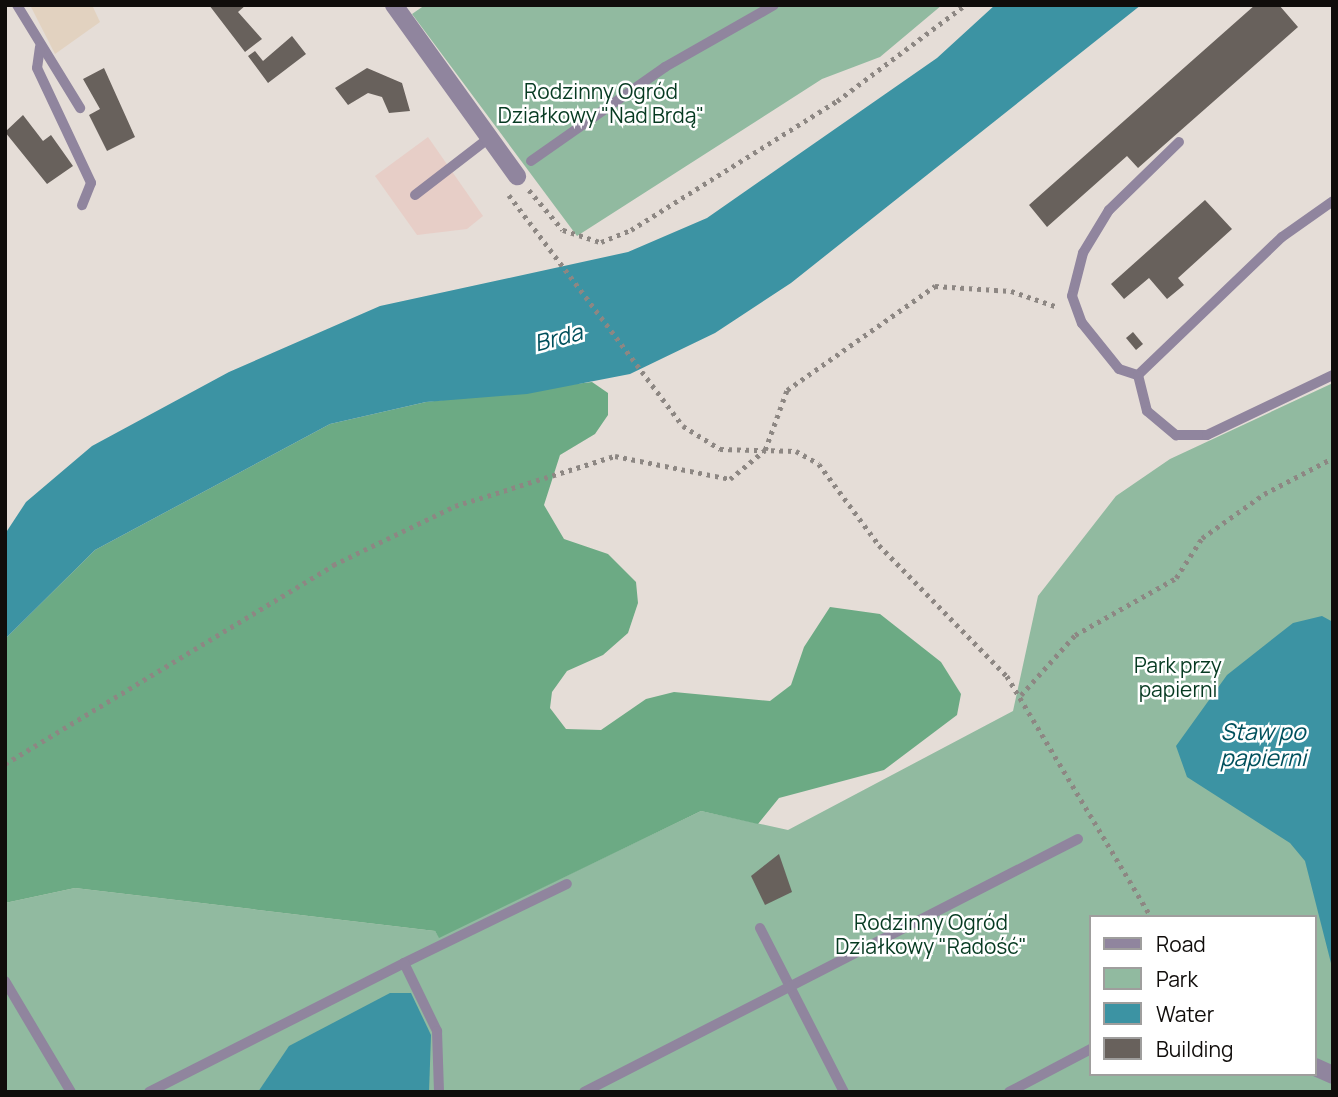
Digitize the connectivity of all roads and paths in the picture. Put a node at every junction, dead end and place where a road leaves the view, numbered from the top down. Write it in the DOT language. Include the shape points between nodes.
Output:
graph roads {
  1 [pos="17,5"];
  2 [pos="394,5"];
  3 [pos="774,5"];
  4 [pos="965,5"];
  5 [pos="40,47"];
  6 [pos="80,108"];
  7 [pos="489,138"];
  8 [pos="1179,142"];
  9 [pos="531,161"];
  10 [pos="517,176"];
  11 [pos="415,195"];
  12 [pos="1333,201"];
  13 [pos="82,205"];
  14 [pos="537,232"];
  15 [pos="1082,323"];
  16 [pos="1333,375"];
  17 [pos="1138,376"];
  18 [pos="765,450"];
  19 [pos="1333,458"];
  20 [pos="1020,695"];
  21 [pos="5,764"];
  22 [pos="1078,839"];
  23 [pos="567,884"];
  24 [pos="1150,915"];
  25 [pos="760,928"];
  26 [pos="404,963"];
  27 [pos="5,981"];
  28 [pos="790,986"];
  29 [pos="1090,1050"];
  30 [pos="1317,1068"];
  31 [pos="1333,1075"];
  32 [pos="71,1092"];
  33 [pos="149,1092"];
  34 [pos="439,1092"];
  35 [pos="584,1092"];
  36 [pos="844,1092"];
  37 [pos="1009,1092"];
  1 -- 5 [label="lane"];
  2 -- 7 [label="street"];
  3 -- 9 [label="lane" via="665,67"];
  4 -- 10 [label="path" via="837,102 601,242 564,230"];
  5 -- 6 [label="lane" via="61,68"];
  5 -- 13 [label="lane" via="37,68 91,183"];
  7 -- 10 [label="street"];
  7 -- 11 [label="lane"];
  8 -- 15 [label="lane" via="1109,210 1083,253 1072,296"];
  12 -- 17 [label="lane" via="1282,237"];
  14 -- 18 [label="path" via="668,407 695,436 736,452"];
  15 -- 17 [label="lane" via="1119,369"];
  15 -- 18 [label="path" via="1046,299 935,286 787,390"];
  16 -- 17 [label="lane" via="1207,435 1176,435 1147,411"];
  18 -- 20 [label="path" via="796,451 819,464 878,545"];
  18 -- 21 [label="path" via="730,479 615,456 455,506 334,565"];
  19 -- 20 [label="path" via="1264,494 1202,538 1176,578 1075,635"];
  20 -- 24 [label="path" via="1042,744"];
  22 -- 28 [label="lane"];
  23 -- 26 [label="lane"];
  25 -- 28 [label="lane"];
  26 -- 33 [label="lane"];
  26 -- 34 [label="lane" via="437,1031"];
  27 -- 32 [label="lane"];
  28 -- 35 [label="lane"];
  28 -- 36 [label="lane"];
  29 -- 37 [label="lane"];
  30 -- 31 [label="street"];
}
